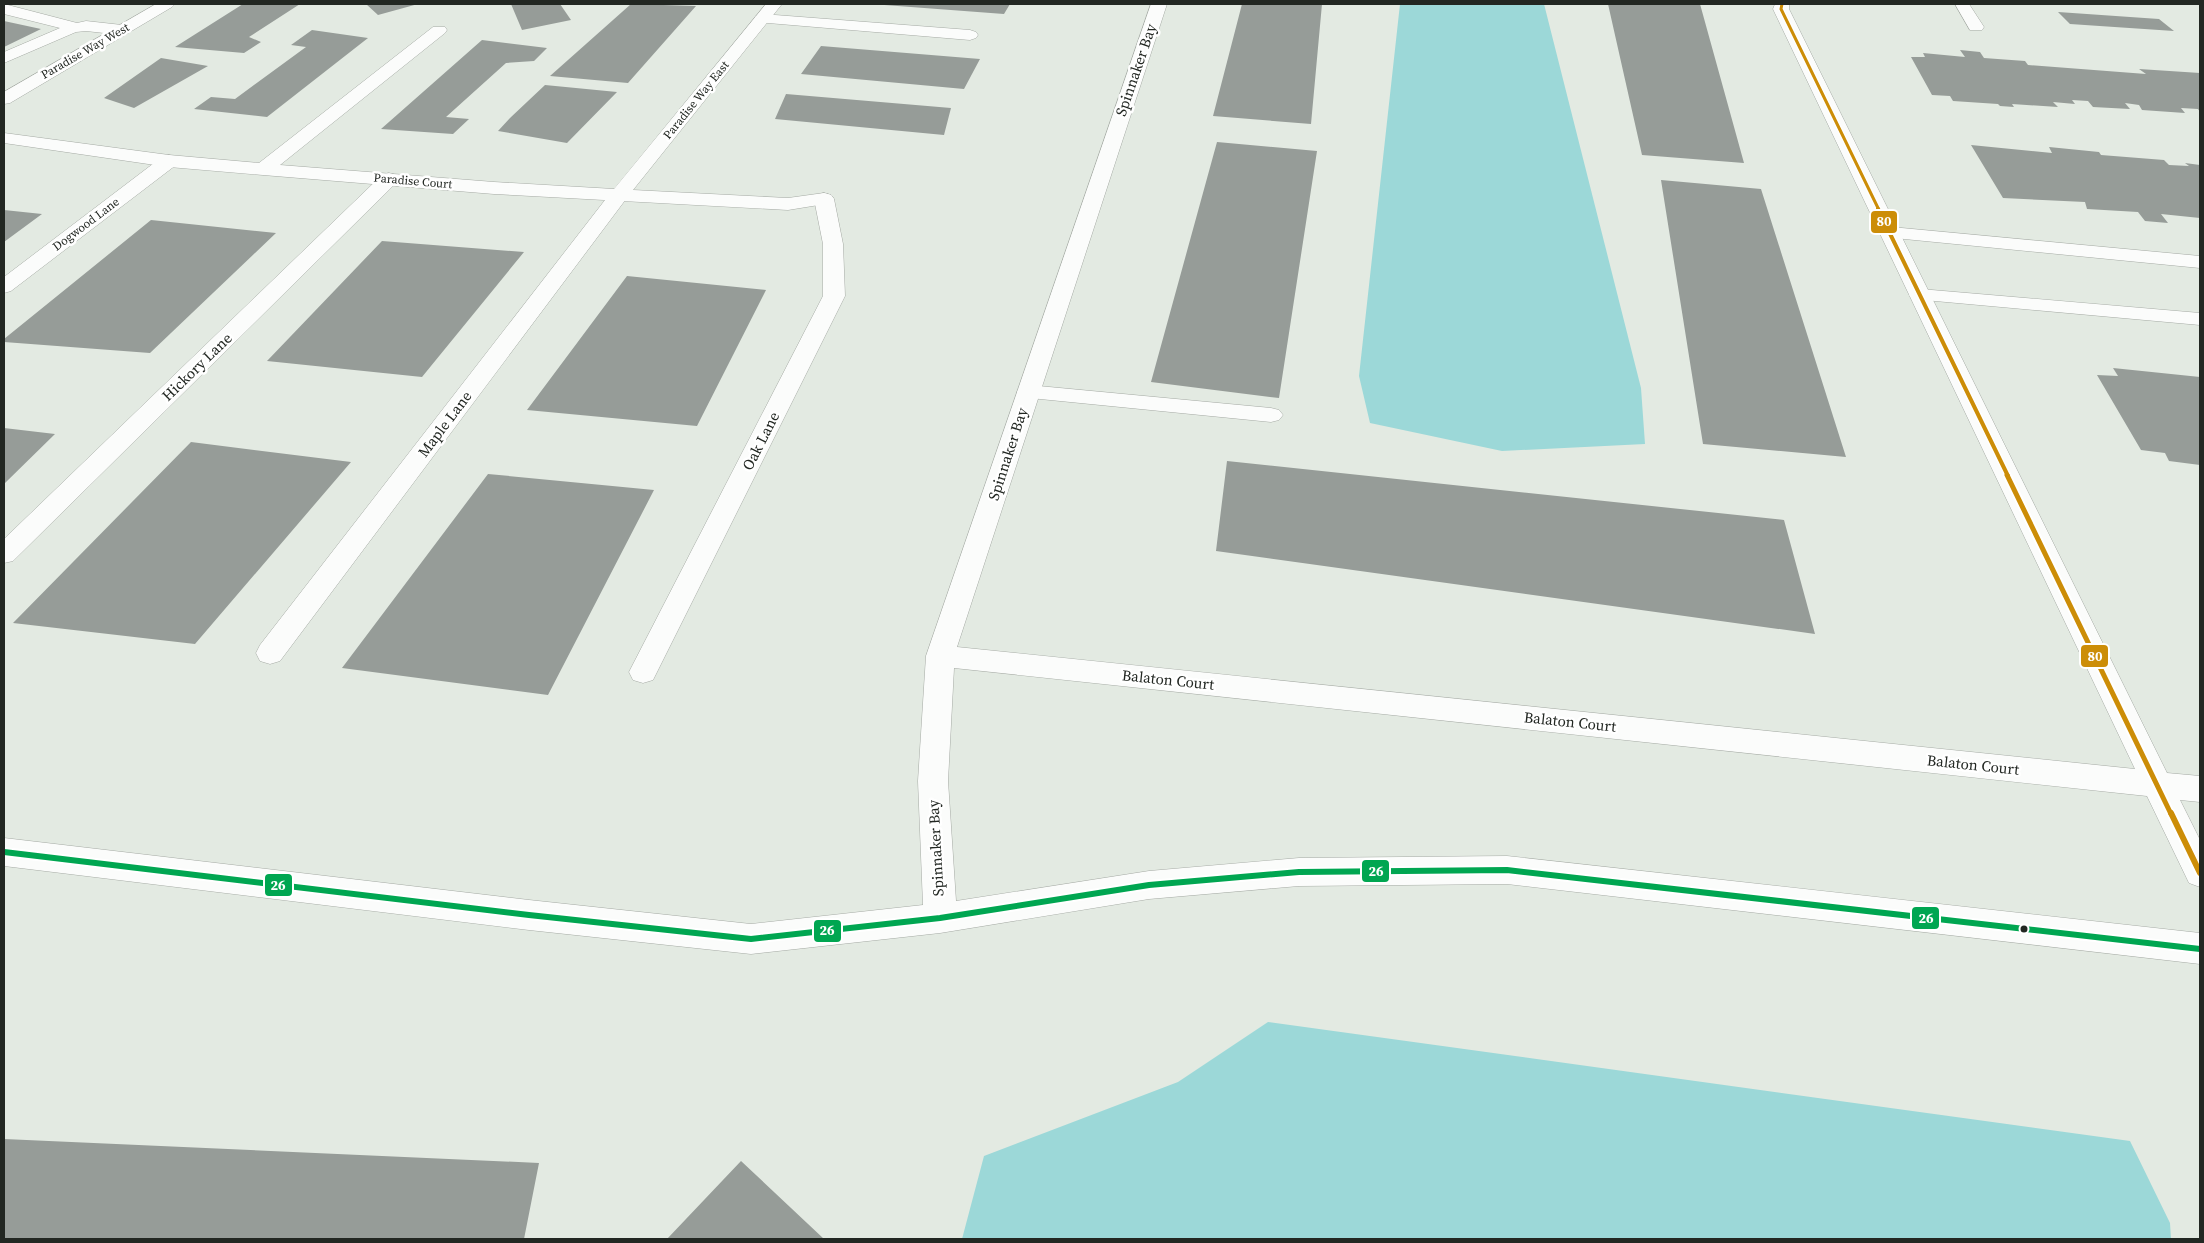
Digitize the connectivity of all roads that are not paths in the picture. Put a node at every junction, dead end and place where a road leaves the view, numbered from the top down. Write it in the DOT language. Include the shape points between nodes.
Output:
graph roads {
  1 [pos="167,4"];
  2 [pos="774,4"];
  3 [pos="1158,4"];
  4 [pos="1782,4"];
  5 [pos="1962,4"];
  6 [pos="4,9"];
  7 [pos="762,19"];
  8 [pos="1976,26"];
  9 [pos="76,27"];
  10 [pos="122,30"];
  11 [pos="440,30"];
  12 [pos="970,35"];
  13 [pos="4,58"];
  14 [pos="4,99"];
  15 [pos="4,138"];
  16 [pos="169,162"];
  17 [pos="263,170"];
  18 [pos="389,179"];
  19 [pos="619,195"];
  20 [pos="824,200"];
  21 [pos="1891,233"];
  22 [pos="2200,262"];
  23 [pos="4,287"];
  24 [pos="1920,295"];
  25 [pos="2200,319"];
  26 [pos="1028,392"];
  27 [pos="1271,415"];
  28 [pos="4,554"];
  29 [pos="270,653"];
  30 [pos="940,656"];
  31 [pos="643,672"];
  32 [pos="2158,785"];
  33 [pos="2200,790"];
  34 [pos="4,852"];
  35 [pos="2200,872"];
  36 [pos="940,918"];
  37 [pos="2200,949"];
  1 -- 10 [label="street, Paradise Way West"];
  2 -- 7 [label="street, Paradise Way East"];
  3 -- 26 [label="street, Spinnaker Bay"];
  4 -- 21 [label="street"];
  5 -- 8 [label="street"];
  6 -- 9 [label="street"];
  7 -- 12 [label="street"];
  7 -- 19 [label="street, Paradise Way East"];
  9 -- 10 [label="street"];
  9 -- 13 [label="street"];
  10 -- 14 [label="street, Paradise Way West"];
  11 -- 17 [label="street"];
  15 -- 16 [label="street, Paradise Court"];
  16 -- 17 [label="street, Paradise Court"];
  16 -- 23 [label="street, Dogwood Lane"];
  17 -- 18 [label="street, Paradise Court"];
  18 -- 19 [label="street, Paradise Court"];
  18 -- 28 [label="street, Hickory Lane"];
  19 -- 20 [label="street, Paradise Court" via="788,204"];
  19 -- 29 [label="street, Maple Lane"];
  20 -- 31 [label="street, Oak Lane" via="833,244 834,296"];
  21 -- 22 [label="street"];
  21 -- 24 [label="street"];
  24 -- 25 [label="street"];
  24 -- 32 [label="street"];
  26 -- 27 [label="street"];
  26 -- 30 [label="street, Spinnaker Bay"];
  30 -- 32 [label="street, Balaton Court"];
  30 -- 36 [label="street, Spinnaker Bay" via="932,781"];
  32 -- 33 [label="street, Balaton Court"];
  32 -- 35 [label="street"];
  34 -- 36 [label="street" via="519,914 751,938"];
  36 -- 37 [label="street" via="1149,885 1299,872 1507,870"];
}
